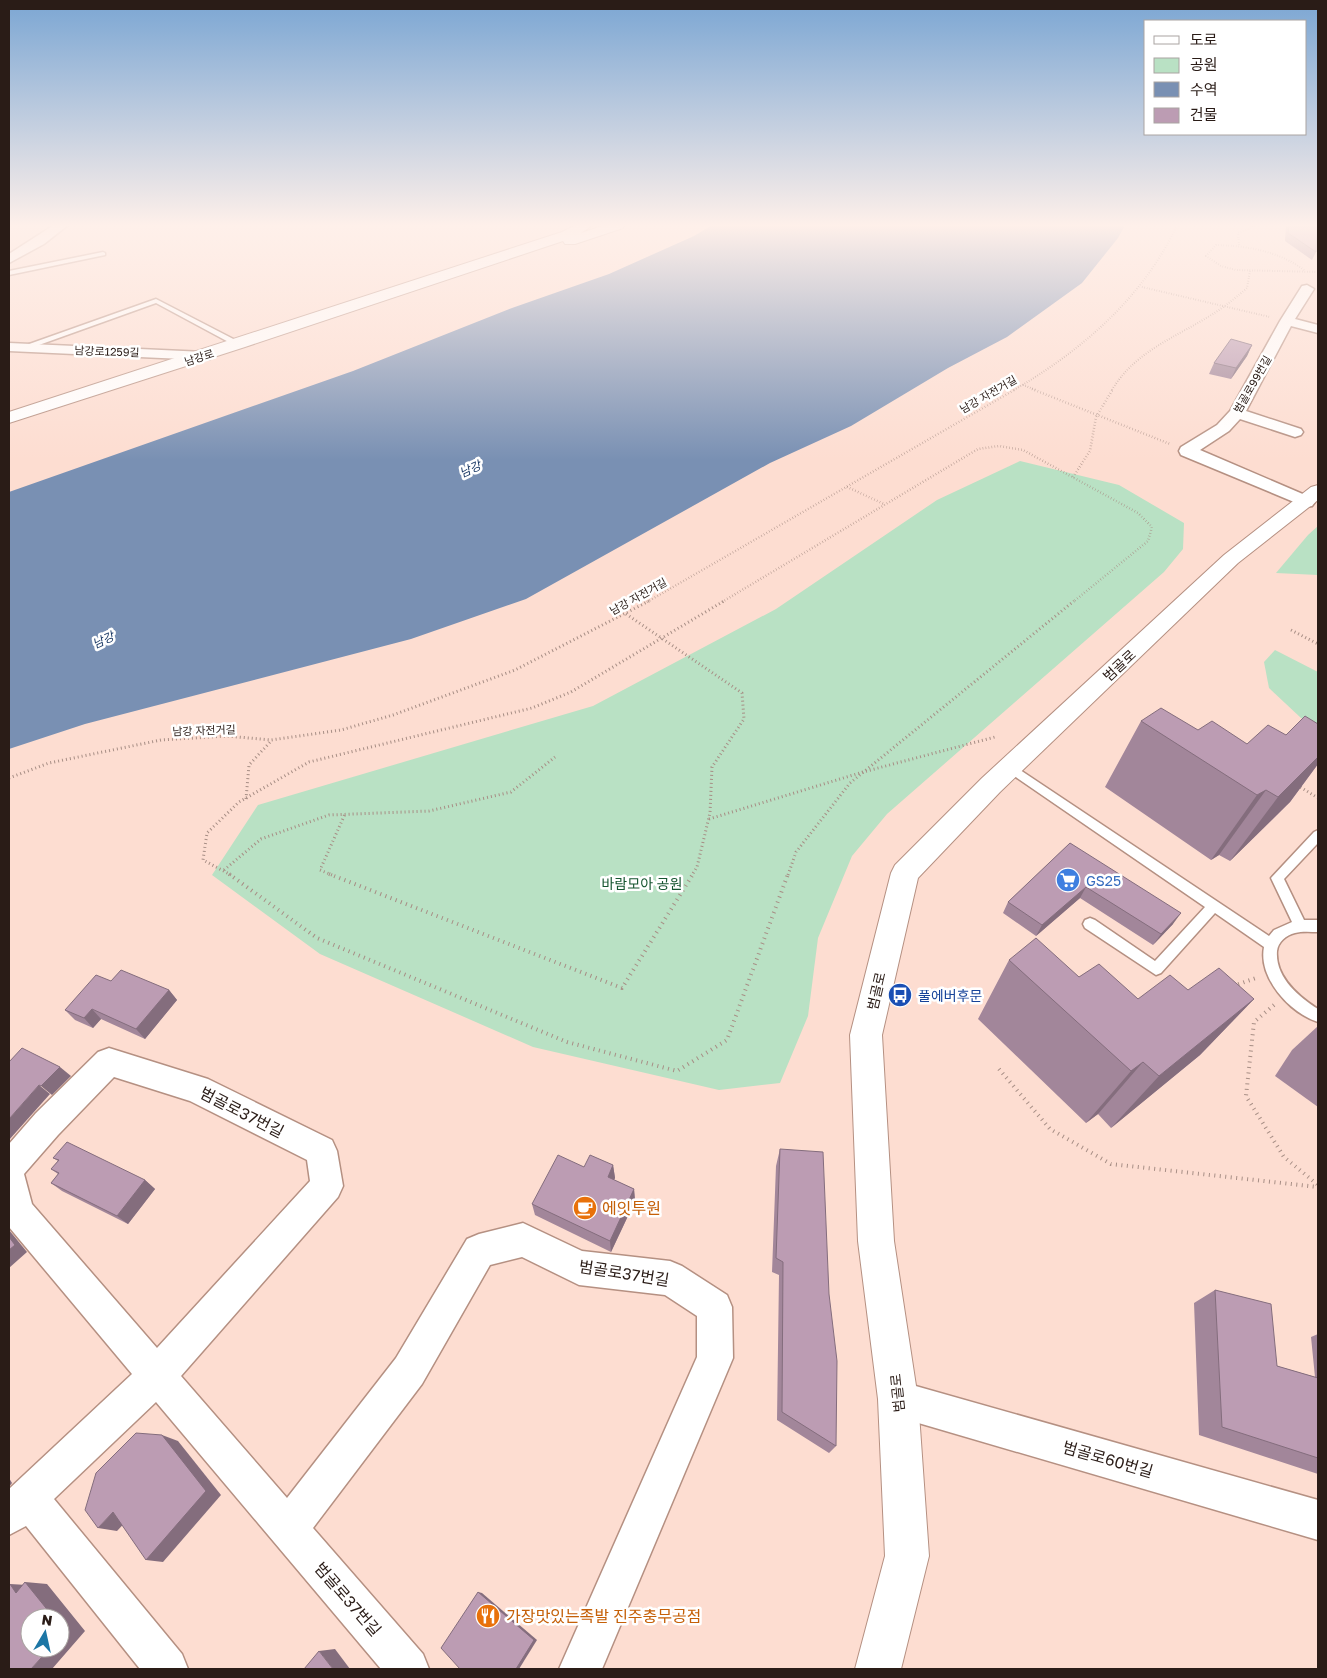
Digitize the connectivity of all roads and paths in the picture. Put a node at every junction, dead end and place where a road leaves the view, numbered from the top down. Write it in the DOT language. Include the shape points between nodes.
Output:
graph roads {
  1 [pos="149,303"];
  2 [pos="160,303"];
  3 [pos="361,303"];
  4 [pos="386,303"];
  5 [pos="1125,303"];
  6 [pos="1213,303"];
  7 [pos="1228,303"];
  8 [pos="1298,303"];
  9 [pos="1225,306"];
  10 [pos="1287,320"];
  11 [pos="1318,329"];
  12 [pos="239,344"];
  13 [pos="15,348"];
  14 [pos="204,356"];
  15 [pos="1023,385"];
  16 [pos="1237,413"];
  17 [pos="1098,414"];
  18 [pos="9,418"];
  19 [pos="1295,432"];
  20 [pos="1187,450"];
  21 [pos="1073,477"];
  22 [pos="847,486"];
  23 [pos="1312,496"];
  24 [pos="884,505"];
  25 [pos="626,614"];
  26 [pos="1290,630"];
  27 [pos="660,638"];
  28 [pos="1318,644"];
  29 [pos="994,736"];
  30 [pos="271,740"];
  31 [pos="556,757"];
  32 [pos="1011,768"];
  33 [pos="863,772"];
  34 [pos="9,778"];
  35 [pos="1294,783"];
  36 [pos="246,798"];
  37 [pos="1318,798"];
  38 [pos="345,814"];
  39 [pos="709,820"];
  40 [pos="1318,834"];
  41 [pos="224,870"];
  42 [pos="1214,906"];
  43 [pos="1090,924"];
  44 [pos="1300,925"];
  45 [pos="1318,926"];
  46 [pos="1271,944"];
  47 [pos="1273,973"];
  48 [pos="1229,987"];
  49 [pos="1288,994"];
  50 [pos="1318,1016"];
  51 [pos="999,1069"];
  52 [pos="9,1167"];
  53 [pos="9,1176"];
  54 [pos="1318,1186"];
  55 [pos="157,1376"];
  56 [pos="898,1399"];
  57 [pos="18,1506"];
  58 [pos="1318,1520"];
  59 [pos="288,1529"];
  60 [pos="167,1669"];
  61 [pos="408,1669"];
  62 [pos="580,1669"];
  63 [pos="878,1669"];
  1 -- 13 [label="lane"];
  2 -- 12 [label="lane"];
  3 -- 12 [label="street, 남강로"];
  4 -- 12 [label="street"];
  5 -- 15 [label="path, 남강 자전거길" via="1056,363"];
  6 -- 9 [label="path"];
  7 -- 9 [label="path"];
  8 -- 10 [label="street, 범골로99번길"];
  9 -- 10 [label="path"];
  9 -- 17 [label="path" via="1154,347 1121,375"];
  10 -- 11 [label="street"];
  10 -- 16 [label="street, 범골로99번길"];
  12 -- 14 [label="street, 남강로"];
  13 -- 14 [label="street, 남강로1259길"];
  14 -- 18 [label="street, 남강로"];
  15 -- 17 [label="path"];
  15 -- 22 [label="path, 남강 자전거길"];
  16 -- 19 [label="street"];
  16 -- 20 [label="street, 범골로99번길" via="1222,428"];
  17 -- 20 [label="path"];
  17 -- 21 [label="path" via="1090,451"];
  20 -- 23 [label="street"];
  21 -- 24 [label="path" via="1023,450 999,446 978,449"];
  21 -- 33 [label="path" via="1138,513 1152,527 1148,541"];
  22 -- 24 [label="path"];
  22 -- 25 [label="path, 남강 자전거길"];
  23 -- 32 [label="street, 범골로" via="1231,559"];
  24 -- 27 [label="path"];
  25 -- 27 [label="path"];
  25 -- 30 [label="path, 남강 자전거길" via="515,670 393,715 341,730"];
  26 -- 28 [label="path"];
  27 -- 36 [label="path" via="571,692 532,708 309,762"];
  27 -- 39 [label="path" via="742,693 744,719 712,767"];
  29 -- 33 [label="path"];
  30 -- 34 [label="path, 남강 자전거길" via="227,736 161,740 50,763"];
  30 -- 36 [label="path" via="249,765"];
  31 -- 38 [label="path" via="511,792 429,811"];
  32 -- 42 [label="lane"];
  32 -- 56 [label="street, 범골로" via="904,873 866,1035 876,1241"];
  33 -- 39 [label="path"];
  33 -- 41 [label="path" via="850,783 796,852 727,1040 677,1071 567,1042 317,938"];
  35 -- 37 [label="path"];
  36 -- 41 [label="path" via="207,833 203,860"];
  38 -- 39 [label="path" via="320,870 622,988 697,867"];
  38 -- 41 [label="path" via="329,815 260,839"];
  40 -- 44 [label="lane" via="1277,878"];
  42 -- 43 [label="lane" via="1156,969"];
  42 -- 46 [label="lane"];
  44 -- 45 [label="lane"];
  44 -- 46 [label="lane" via="1277,935"];
  46 -- 47 [label="lane" via="1269,958"];
  47 -- 48 [label="path"];
  47 -- 49 [label="lane"];
  49 -- 50 [label="lane"];
  49 -- 54 [label="path" via="1254,1022 1246,1096 1284,1157"];
  51 -- 54 [label="path" via="1050,1129 1111,1164"];
  52 -- 55 [label="street, 범골로37번길" via="109,1062 197,1089 321,1151 327,1186"];
  53 -- 55 [label="street, 범골로37번길" via="18,1213"];
  55 -- 57 [label="street, 범골로37번길"];
  55 -- 59 [label="street, 범골로37번길"];
  56 -- 58 [label="street, 범골로60번길"];
  56 -- 63 [label="street, 범골로" via="907,1556"];
  57 -- 60 [label="street"];
  59 -- 61 [label="street, 범골로37번길"];
  59 -- 62 [label="street, 범골로37번길" via="409,1371 479,1252 523,1240 579,1268 670,1278 715,1307 715,1358"];
}
